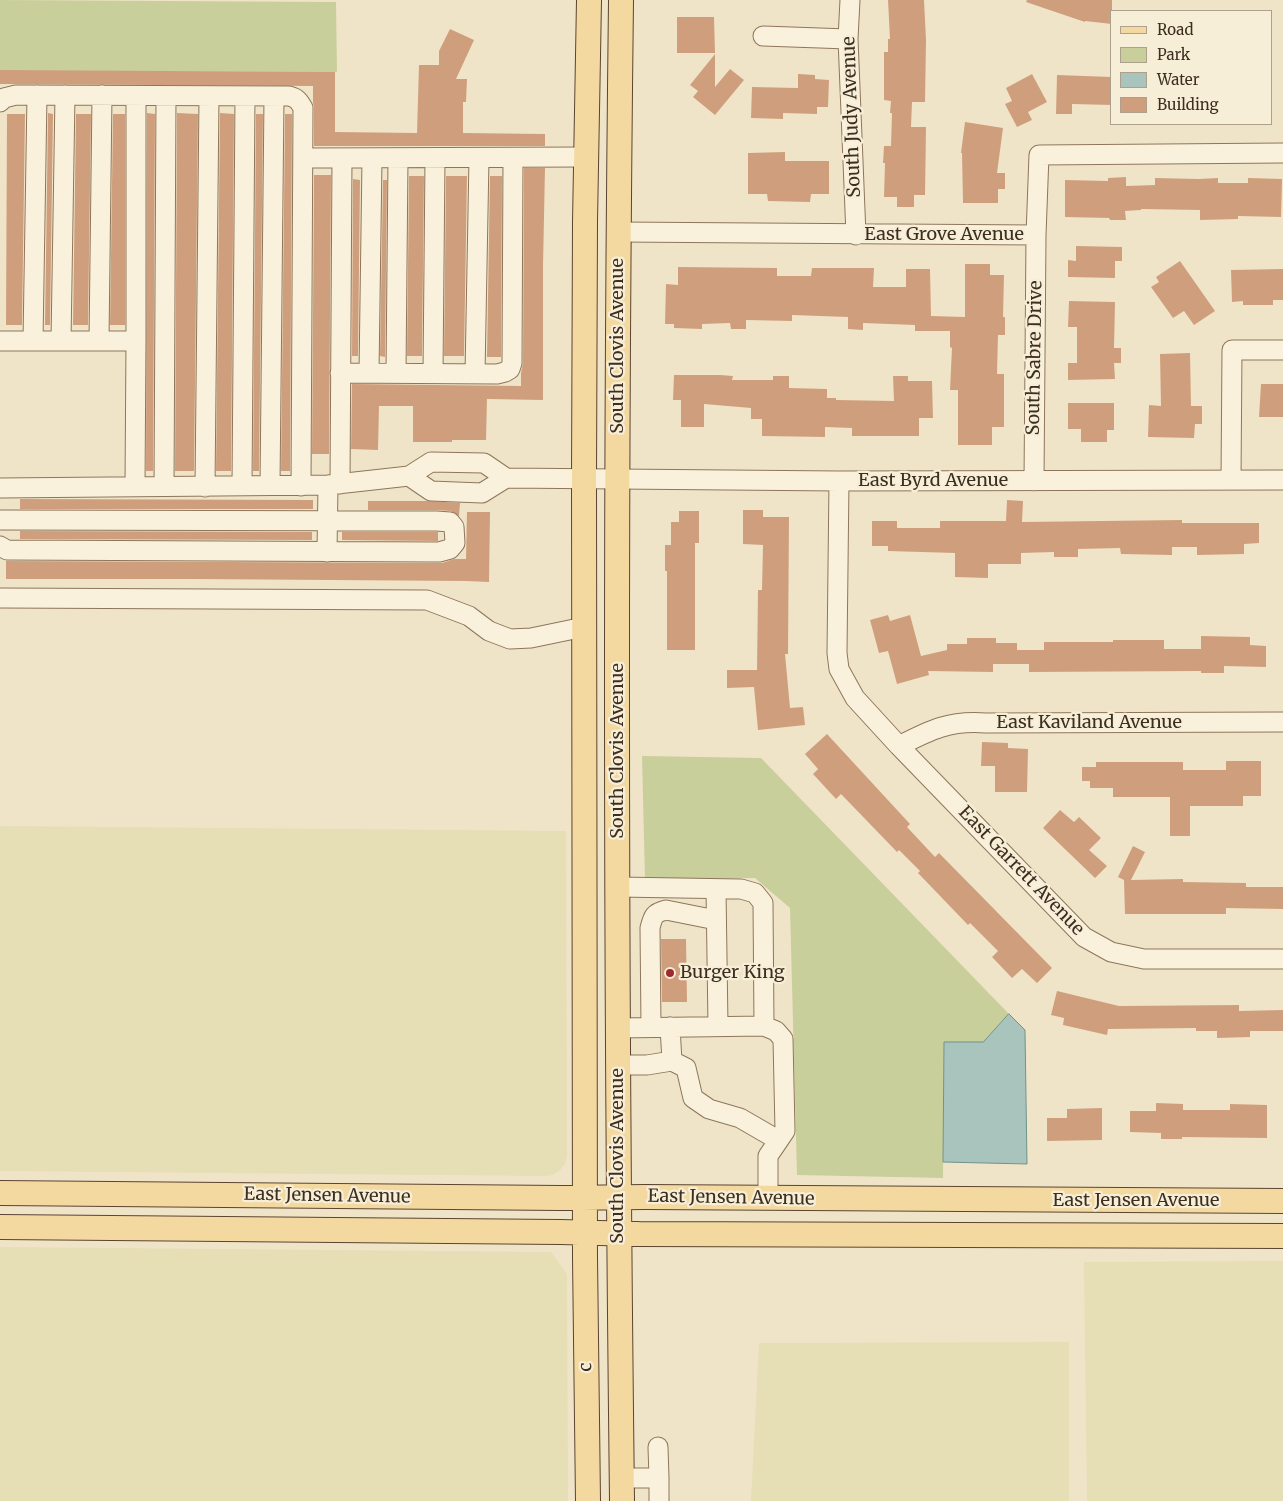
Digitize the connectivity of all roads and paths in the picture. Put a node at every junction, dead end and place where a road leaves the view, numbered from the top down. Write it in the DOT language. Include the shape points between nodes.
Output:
graph roads {
  1 [pos="589,0"];
  2 [pos="621,0"];
  3 [pos="850,0"];
  4 [pos="763,36"];
  5 [pos="848,39"];
  6 [pos="588,87"];
  7 [pos="36,95"];
  8 [pos="65,95"];
  9 [pos="102,95"];
  10 [pos="136,96"];
  11 [pos="166,96"];
  12 [pos="209,96"];
  13 [pos="245,96"];
  14 [pos="274,97"];
  15 [pos="0,102"];
  16 [pos="1283,154"];
  17 [pos="586,157"];
  18 [pos="303,158"];
  19 [pos="342,158"];
  20 [pos="372,158"];
  21 [pos="398,158"];
  22 [pos="435,158"];
  23 [pos="479,158"];
  24 [pos="513,158"];
  25 [pos="618,232"];
  26 [pos="856,235"];
  27 [pos="1036,235"];
  28 [pos="0,341"];
  29 [pos="33,341"];
  30 [pos="61,341"];
  31 [pos="99,341"];
  32 [pos="136,341"];
  33 [pos="1283,350"];
  34 [pos="340,373"];
  35 [pos="369,373"];
  36 [pos="396,373"];
  37 [pos="434,373"];
  38 [pos="475,374"];
  39 [pos="409,476"];
  40 [pos="506,478"];
  41 [pos="584,478"];
  42 [pos="618,480"];
  43 [pos="1231,480"];
  44 [pos="1283,480"];
  45 [pos="839,481"];
  46 [pos="1034,481"];
  47 [pos="270,485"];
  48 [pos="334,485"];
  49 [pos="135,486"];
  50 [pos="164,486"];
  51 [pos="205,486"];
  52 [pos="242,486"];
  53 [pos="301,486"];
  54 [pos="0,488"];
  55 [pos="0,520"];
  56 [pos="328,521"];
  57 [pos="0,546"];
  58 [pos="327,552"];
  59 [pos="0,598"];
  60 [pos="584,627"];
  61 [pos="1283,722"];
  62 [pos="899,746"];
  63 [pos="618,887"];
  64 [pos="716,889"];
  65 [pos="716,920"];
  66 [pos="1283,960"];
  67 [pos="718,1026"];
  68 [pos="764,1026"];
  69 [pos="651,1027"];
  70 [pos="670,1027"];
  71 [pos="618,1028"];
  72 [pos="672,1061"];
  73 [pos="618,1065"];
  74 [pos="778,1140"];
  75 [pos="0,1193"];
  76 [pos="618,1197"];
  77 [pos="585,1198"];
  78 [pos="768,1198"];
  79 [pos="1283,1201"];
  80 [pos="0,1227"];
  81 [pos="585,1233"];
  82 [pos="619,1234"];
  83 [pos="1283,1236"];
  84 [pos="658,1447"];
  85 [pos="659,1478"];
  86 [pos="622,1489"];
  87 [pos="588,1501"];
  88 [pos="659,1501"];
  1 -- 6 [label="main road, South Clovis Avenue"];
  2 -- 25 [label="main road, South Clovis Avenue"];
  3 -- 5 [label="street, South Judy Avenue"];
  4 -- 5 [label="street"];
  5 -- 26 [label="street, South Judy Avenue"];
  6 -- 17 [label="main road, South Clovis Avenue"];
  6 -- 25 [label="main road" via="600,114 602,215 608,229"];
  7 -- 8 [label="street"];
  7 -- 15 [label="street" via="16,95"];
  7 -- 29 [label="street"];
  8 -- 9 [label="street"];
  8 -- 30 [label="street"];
  9 -- 10 [label="street"];
  9 -- 31 [label="street"];
  10 -- 11 [label="street"];
  10 -- 32 [label="street"];
  11 -- 12 [label="street"];
  11 -- 50 [label="street"];
  12 -- 13 [label="street"];
  12 -- 51 [label="street"];
  13 -- 14 [label="street"];
  13 -- 52 [label="street"];
  14 -- 18 [label="street" via="296,97 300,101 303,108"];
  14 -- 47 [label="street"];
  16 -- 27 [label="street, East Grove Avenue" via="1039,155"];
  17 -- 24 [label="street"];
  17 -- 41 [label="main road, South Clovis Avenue"];
  18 -- 19 [label="street"];
  18 -- 53 [label="street"];
  19 -- 20 [label="street"];
  19 -- 34 [label="street"];
  20 -- 21 [label="street"];
  20 -- 35 [label="street"];
  21 -- 22 [label="street"];
  21 -- 36 [label="street"];
  22 -- 23 [label="street"];
  22 -- 37 [label="street"];
  23 -- 24 [label="street"];
  23 -- 38 [label="street"];
  24 -- 38 [label="street" via="512,363 505,372"];
  25 -- 26 [label="street, East Grove Avenue"];
  25 -- 42 [label="main road, South Clovis Avenue"];
  26 -- 27 [label="street, East Grove Avenue"];
  27 -- 46 [label="street, South Sabre Drive"];
  28 -- 29 [label="street"];
  29 -- 30 [label="street"];
  30 -- 31 [label="street"];
  31 -- 32 [label="street"];
  32 -- 49 [label="street"];
  33 -- 43 [label="street" via="1232,350"];
  34 -- 35 [label="street"];
  34 -- 48 [label="street"];
  35 -- 36 [label="street"];
  36 -- 37 [label="street"];
  37 -- 38 [label="street"];
  39 -- 40 [label="street" via="431,462 484,463"];
  39 -- 40 [label="street" via="431,492 482,493"];
  39 -- 48 [label="street"];
  40 -- 41 [label="street, East Byrd Avenue"];
  41 -- 42 [label="street, East Byrd Avenue"];
  41 -- 60 [label="main road, South Clovis Avenue"];
  42 -- 45 [label="street, East Byrd Avenue"];
  42 -- 63 [label="main road, South Clovis Avenue"];
  43 -- 44 [label="street, East Byrd Avenue"];
  43 -- 46 [label="street, East Byrd Avenue"];
  45 -- 46 [label="street, East Byrd Avenue"];
  45 -- 62 [label="street" via="839,669 855,698"];
  47 -- 52 [label="street"];
  47 -- 53 [label="street"];
  48 -- 53 [label="street"];
  48 -- 56 [label="street"];
  49 -- 50 [label="street"];
  49 -- 54 [label="street"];
  50 -- 51 [label="street"];
  51 -- 52 [label="street"];
  55 -- 56 [label="street"];
  56 -- 58 [label="street"];
  56 -- 58 [label="street" via="450,522 454,527 455,543 450,549 439,552"];
  57 -- 58 [label="street" via="7,550"];
  59 -- 60 [label="street" via="427,600 469,616 489,631 510,639"];
  60 -- 77 [label="main road, South Clovis Avenue"];
  61 -- 62 [label="street, East Kaviland Avenue" via="968,722 926,732"];
  62 -- 66 [label="street, East Garrett Avenue" via="1084,937 1112,952 1144,959"];
  63 -- 64 [label="street"];
  63 -- 71 [label="main road, South Clovis Avenue"];
  64 -- 65 [label="street"];
  64 -- 68 [label="street" via="755,893 763,903"];
  65 -- 67 [label="street"];
  65 -- 69 [label="street" via="666,910 653,917 650,928"];
  67 -- 68 [label="street"];
  67 -- 70 [label="street"];
  68 -- 74 [label="street" via="776,1031 783,1039 785,1131"];
  69 -- 70 [label="street"];
  69 -- 71 [label="street"];
  70 -- 72 [label="street"];
  71 -- 73 [label="main road, South Clovis Avenue"];
  72 -- 73 [label="street"];
  72 -- 74 [label="street" via="686,1068 693,1098 709,1109 740,1118"];
  73 -- 76 [label="main road, South Clovis Avenue"];
  74 -- 78 [label="street" via="768,1156"];
  75 -- 77 [label="main road, East Jensen Avenue"];
  76 -- 77 [label="main road, East Jensen Avenue"];
  76 -- 78 [label="main road, East Jensen Avenue"];
  76 -- 82 [label="main road, South Clovis Avenue"];
  77 -- 81 [label="main road, South Clovis Avenue"];
  78 -- 79 [label="main road, East Jensen Avenue"];
  80 -- 81 [label="main road, East Jensen Avenue"];
  81 -- 82 [label="main road, East Jensen Avenue"];
  81 -- 87 [label="main road, c"];
  82 -- 83 [label="main road, East Jensen Avenue"];
  82 -- 86 [label="main road, South Clovis Avenue"];
  84 -- 85 [label="street"];
  85 -- 86 [label="street"];
  85 -- 88 [label="street"];
}
